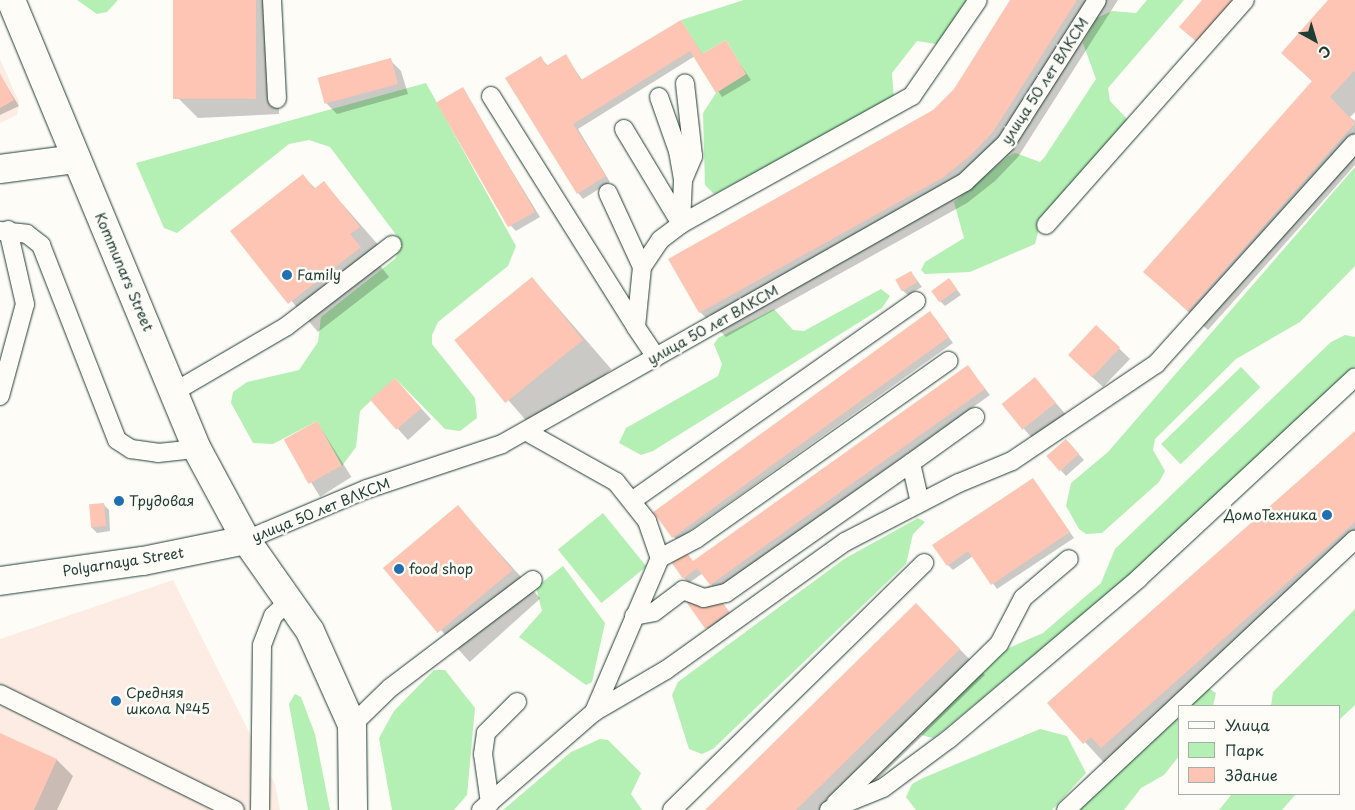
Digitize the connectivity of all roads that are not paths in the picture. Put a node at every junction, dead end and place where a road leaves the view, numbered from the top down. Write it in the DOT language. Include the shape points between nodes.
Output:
graph roads {
  1 [pos="11,0"];
  2 [pos="272,0"];
  3 [pos="978,0"];
  4 [pos="1097,0"];
  5 [pos="1245,0"];
  6 [pos="685,83"];
  7 [pos="491,96"];
  8 [pos="659,97"];
  9 [pos="277,99"];
  10 [pos="624,129"];
  11 [pos="1355,143"];
  12 [pos="76,159"];
  13 [pos="0,169"];
  14 [pos="683,180"];
  15 [pos="608,193"];
  16 [pos="681,224"];
  17 [pos="1046,225"];
  18 [pos="4,231"];
  19 [pos="392,245"];
  20 [pos="642,267"];
  21 [pos="916,301"];
  22 [pos="636,327"];
  23 [pos="656,357"];
  24 [pos="948,361"];
  25 [pos="1355,377"];
  26 [pos="174,392"];
  27 [pos="0,396"];
  28 [pos="975,418"];
  29 [pos="527,432"];
  30 [pos="198,449"];
  31 [pos="911,463"];
  32 [pos="633,500"];
  33 [pos="920,503"];
  34 [pos="246,540"];
  35 [pos="1355,540"];
  36 [pos="660,558"];
  37 [pos="1069,559"];
  38 [pos="924,563"];
  39 [pos="533,580"];
  40 [pos="0,581"];
  41 [pos="288,602"];
  42 [pos="634,616"];
  43 [pos="0,694"];
  44 [pos="518,702"];
  45 [pos="1178,705"];
  46 [pos="1178,705"];
  47 [pos="594,712"];
  48 [pos="352,725"];
  49 [pos="485,806"];
  50 [pos="235,810"];
  51 [pos="260,810"];
  52 [pos="353,810"];
  53 [pos="672,810"];
  54 [pos="829,810"];
  55 [pos="1066,810"];
  1 -- 12 [label="main road, Kommunars Street"];
  2 -- 9 [label="lane"];
  3 -- 16 [label="lane" via="912,96"];
  4 -- 23 [label="lane, улица 50 лет ВЛКСМ" via="1006,143 965,182"];
  5 -- 17 [label="lane"];
  6 -- 14 [label="lane" via="693,156"];
  7 -- 22 [label="lane"];
  8 -- 14 [label="lane" via="678,151"];
  10 -- 16 [label="lane"];
  11 -- 33 [label="lane" via="1156,364 1012,461"];
  12 -- 13 [label="main road"];
  12 -- 26 [label="main road, Kommunars Street"];
  14 -- 16 [label="lane"];
  15 -- 20 [label="lane"];
  16 -- 20 [label="lane" via="660,240"];
  18 -- 27 [label="lane" via="25,304"];
  18 -- 30 [label="lane" via="27,234 41,245 117,440 131,449 158,453"];
  19 -- 26 [label="lane" via="287,326"];
  20 -- 22 [label="lane"];
  21 -- 32 [label="lane"];
  22 -- 23 [label="lane"];
  23 -- 29 [label="lane, улица 50 лет ВЛКСМ"];
  24 -- 36 [label="lane" via="696,539"];
  25 -- 54 [label="lane" via="1138,579 949,739 883,788"];
  26 -- 30 [label="main road, Kommunars Street"];
  28 -- 31 [label="lane"];
  29 -- 32 [label="lane" via="586,462 616,482"];
  29 -- 34 [label="lane, улица 50 лет ВЛКСМ" via="444,465 367,488"];
  30 -- 34 [label="main road, Kommunars Street"];
  31 -- 33 [label="lane"];
  31 -- 42 [label="lane" via="726,593 704,598 683,590 654,612"];
  32 -- 36 [label="lane" via="647,521"];
  33 -- 47 [label="lane" via="845,542 666,670"];
  34 -- 40 [label="main road, Polyarnaya Street" via="143,561"];
  34 -- 41 [label="main road, Kommunars Street"];
  35 -- 45 [label="lane"];
  36 -- 42 [label="lane"];
  37 -- 54 [label="lane" via="1023,598 999,644"];
  38 -- 53 [label="lane"];
  39 -- 48 [label="lane" via="390,688"];
  41 -- 48 [label="main road, Kommunars Street" via="310,631"];
  41 -- 51 [label="lane" via="273,616 262,645"];
  42 -- 47 [label="lane"];
  43 -- 50 [label="lane"];
  44 -- 49 [label="lane" via="486,732 483,754"];
  46 -- 55 [label="lane"];
  47 -- 49 [label="lane"];
  48 -- 52 [label="main road"];
}
